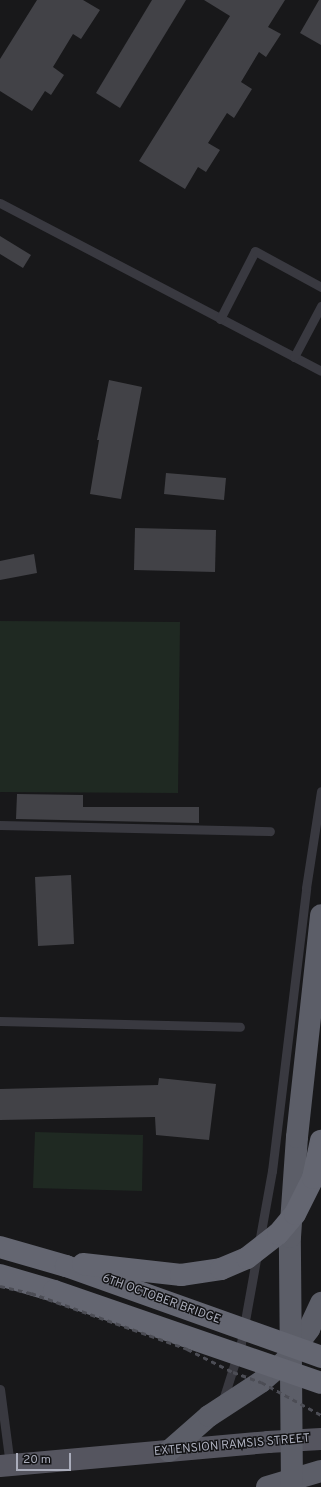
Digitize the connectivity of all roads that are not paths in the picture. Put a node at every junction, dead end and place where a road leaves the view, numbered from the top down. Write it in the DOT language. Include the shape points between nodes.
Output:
graph roads {
  1 [pos="0,203"];
  2 [pos="321,287"];
  3 [pos="321,306"];
  4 [pos="220,319"];
  5 [pos="294,357"];
  6 [pos="321,371"];
  7 [pos="321,791"];
  8 [pos="0,826"];
  9 [pos="270,831"];
  10 [pos="321,915"];
  11 [pos="0,1021"];
  12 [pos="240,1027"];
  13 [pos="321,1141"];
  14 [pos="0,1248"];
  15 [pos="66,1266"];
  16 [pos="0,1275"];
  17 [pos="321,1303"];
  18 [pos="321,1357"];
  19 [pos="321,1383"];
  20 [pos="0,1389"];
  21 [pos="219,1409"];
  22 [pos="321,1439"];
  23 [pos="168,1451"];
  24 [pos="5,1466"];
  25 [pos="321,1471"];
  26 [pos="267,1487"];
  27 [pos="292,1487"];
  1 -- 4 [label="lane"];
  2 -- 4 [label="lane" via="255,251"];
  3 -- 5 [label="lane"];
  4 -- 5 [label="lane"];
  5 -- 6 [label="lane"];
  7 -- 21 [label="lane" via="306,888 270,1184 241,1343"];
  8 -- 9 [label="lane"];
  10 -- 27 [label="highway" via="297,1137 290,1236"];
  11 -- 12 [label="lane"];
  13 -- 15 [label="highway" via="313,1178 295,1214 274,1238 247,1258 221,1269 181,1275 109,1266"];
  14 -- 15 [label="highway, 6TH OCTOBER BRIDGE"];
  15 -- 18 [label="highway, 6TH OCTOBER BRIDGE"];
  16 -- 19 [label="highway" via="54,1291"];
  17 -- 21 [label="highway" via="309,1329 285,1360 261,1382"];
  20 -- 24 [label="lane"];
  21 -- 23 [label="highway"];
  22 -- 23 [label="main road, EXTENSION RAMSIS STREET"];
  23 -- 24 [label="main road, EXTENSION RAMSIS STREET"];
  25 -- 26 [label="highway"];
}
